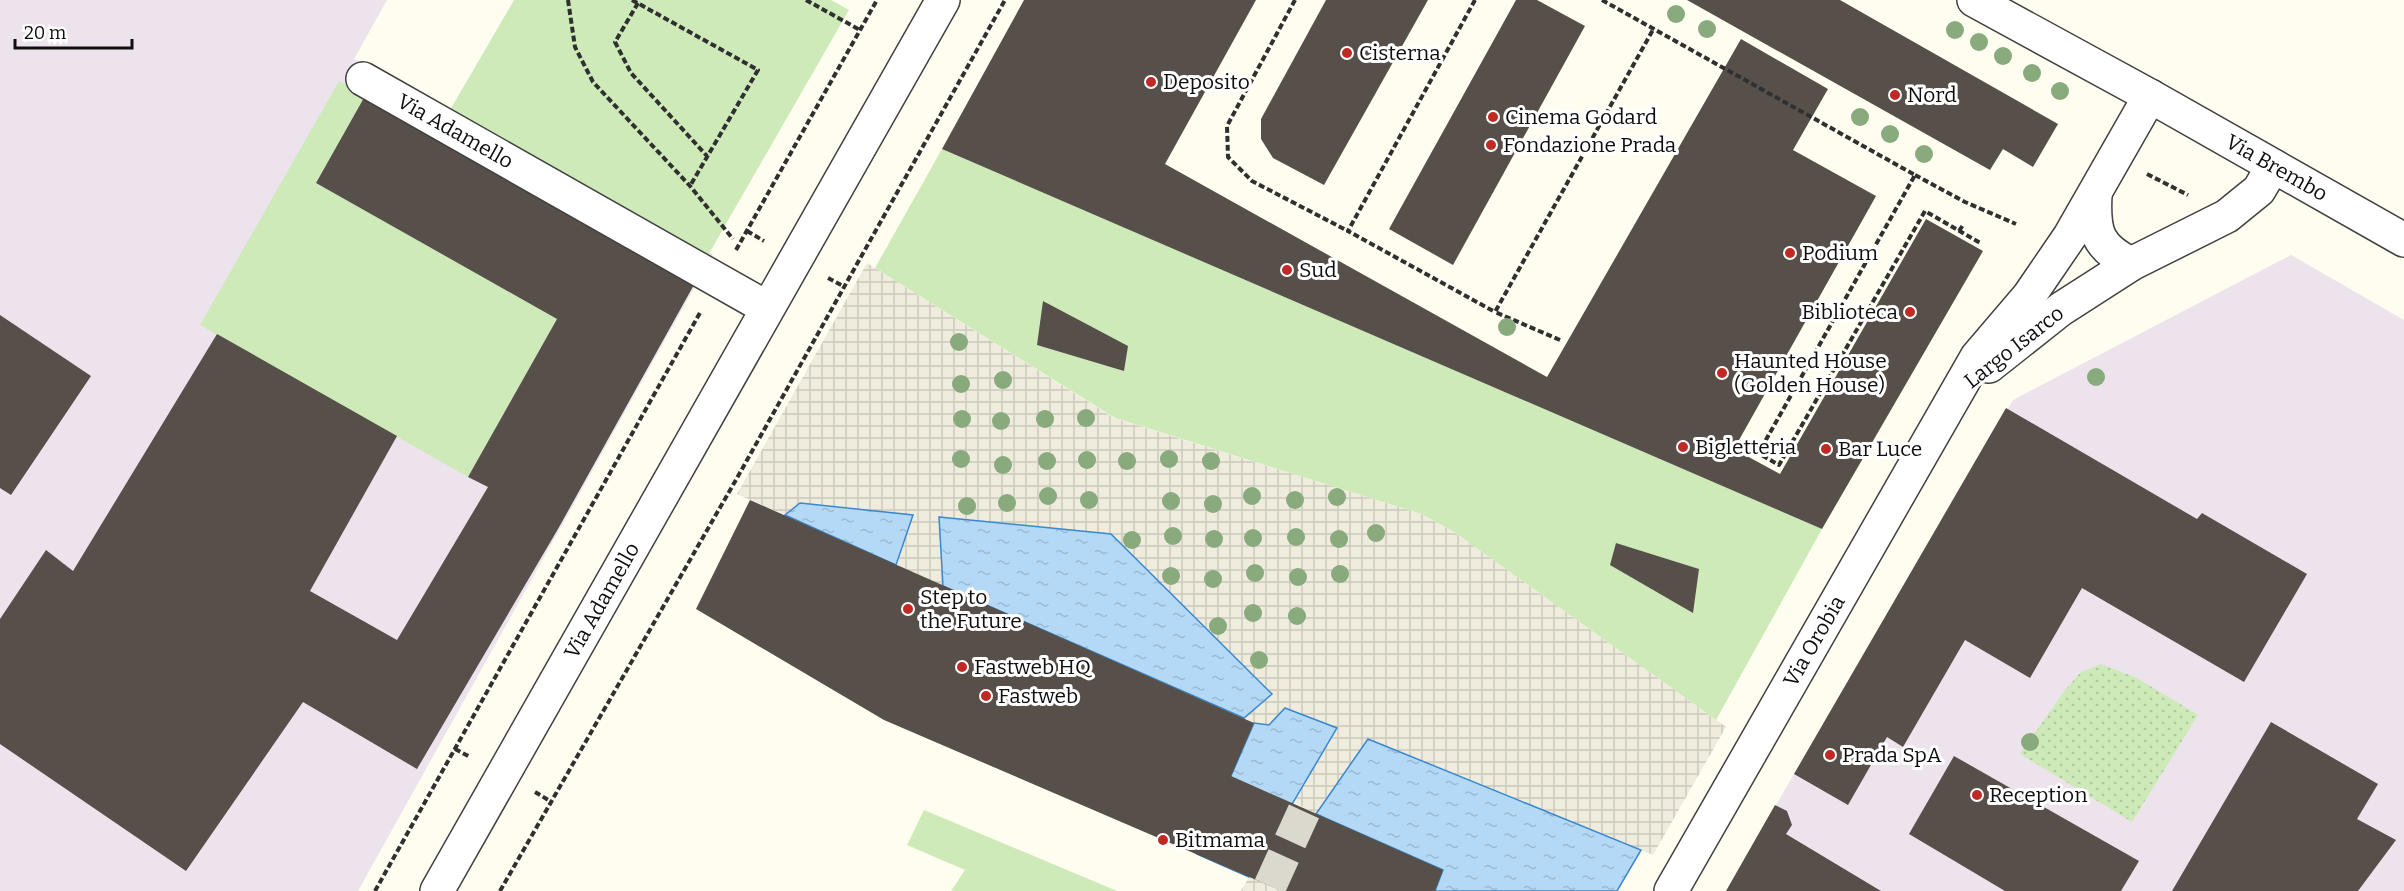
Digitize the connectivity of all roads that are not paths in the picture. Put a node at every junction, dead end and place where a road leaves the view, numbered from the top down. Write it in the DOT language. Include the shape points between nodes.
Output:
graph roads {
  1 [pos="943,0"];
  2 [pos="1974,0"];
  3 [pos="363,79"];
  4 [pos="2150,96"];
  5 [pos="2273,166"];
  6 [pos="2095,195"];
  7 [pos="2404,240"];
  8 [pos="2131,264"];
  9 [pos="767,308"];
  10 [pos="1956,392"];
  11 [pos="437,891"];
  12 [pos="1671,891"];
  1 -- 9 [label="street, Via Adamello"];
  2 -- 4 [label="street, Via Brembo"];
  3 -- 9 [label="street, Via Adamello"];
  4 -- 5 [label="street, Via Brembo"];
  4 -- 6 [label="street, Largo Isarco"];
  5 -- 7 [label="street, Via Brembo"];
  5 -- 8 [label="street, Largo Isarco" via="2259,190 2227,216"];
  6 -- 8 [label="street" via="2094,217 2102,245"];
  6 -- 10 [label="street, Largo Isarco" via="2029,296 1977,357"];
  8 -- 10 [label="street, Largo Isarco" via="2040,324"];
  9 -- 11 [label="street, Via Adamello"];
  10 -- 12 [label="street, Via Orobia"];
}
